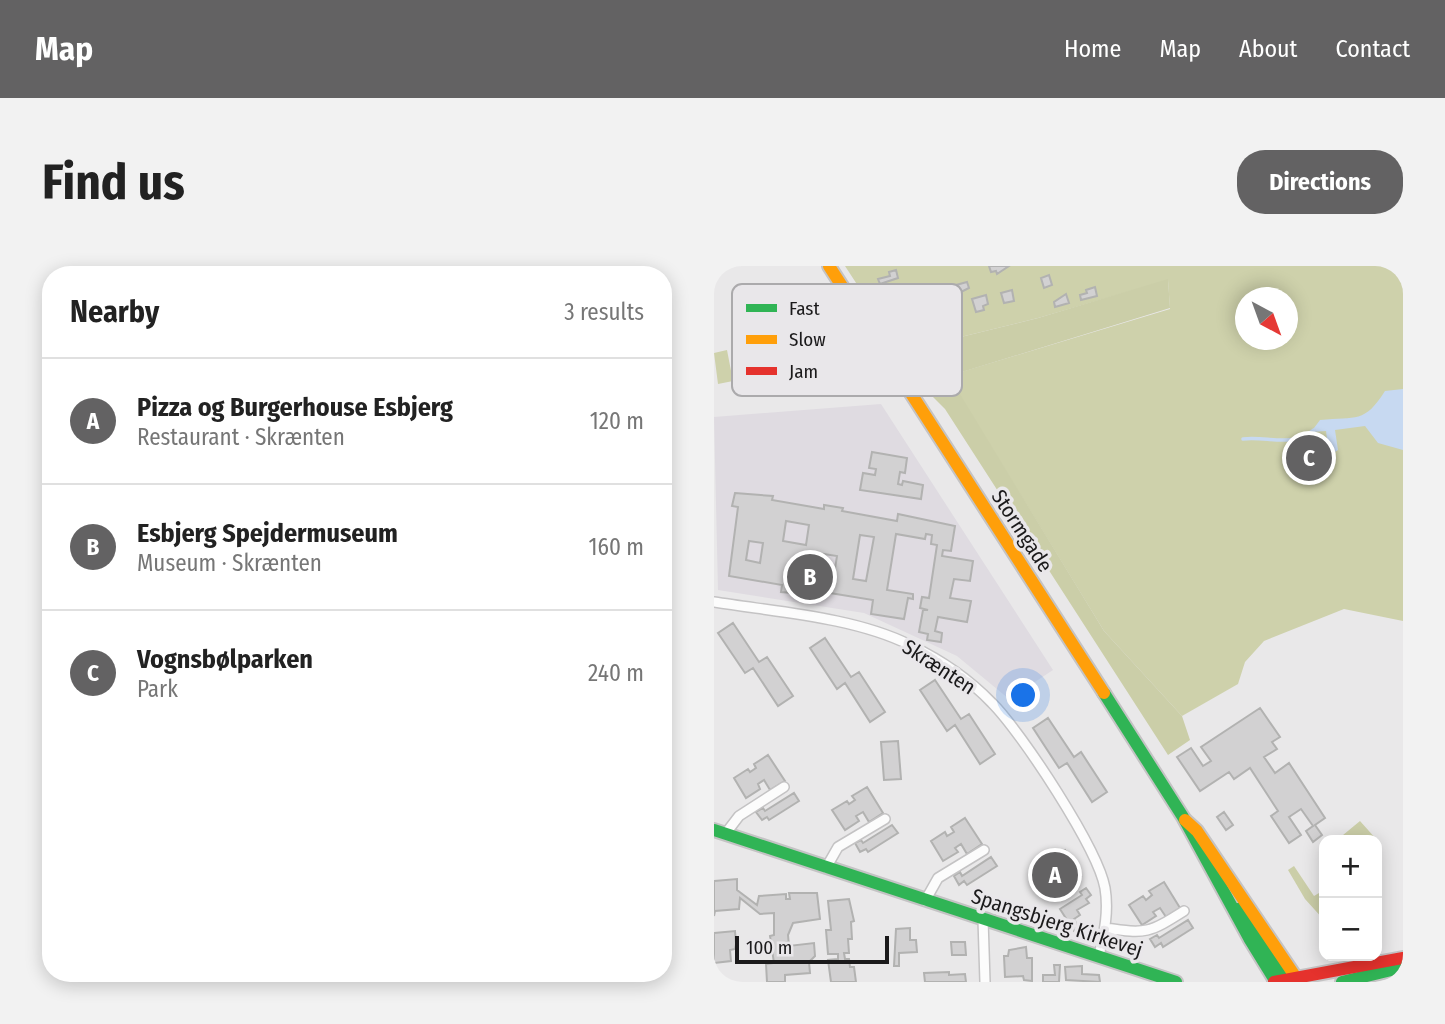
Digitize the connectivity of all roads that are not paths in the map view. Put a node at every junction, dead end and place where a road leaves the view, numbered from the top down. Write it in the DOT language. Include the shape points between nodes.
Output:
graph roads {
  1 [pos="829,266"];
  2 [pos="841,284"];
  3 [pos="912,396"];
  4 [pos="714,601"];
  5 [pos="784,787"];
  6 [pos="1182,817"];
  7 [pos="886,819"];
  8 [pos="720,832"];
  9 [pos="984,850"];
  10 [pos="826,868"];
  11 [pos="925,901"];
  12 [pos="1184,911"];
  13 [pos="983,919"];
  14 [pos="1105,928"];
  15 [pos="1099,956"];
  16 [pos="1403,958"];
  17 [pos="1403,967"];
  18 [pos="1144,977"];
  19 [pos="1284,981"];
  20 [pos="985,982"];
  21 [pos="1176,982"];
  22 [pos="1342,982"];
  1 -- 2 [label="street, Stormgade"];
  3 -- 6 [label="street, Stormgade"];
  4 -- 14 [label="street, Skrænten" via="885,635 910,645 970,684 1013,728 1082,834 1105,887"];
  5 -- 8 [label="street, Spangsbjerg Kirkevej"];
  6 -- 19 [label="street, Stormgade" via="1197,831"];
  6 -- 19 [label="street, Stormgade" via="1242,932"];
  7 -- 10 [label="street" via="838,847"];
  8 -- 10 [label="street, Spangsbjerg Kirkevej"];
  9 -- 11 [label="street, Spangsbjerg Kirkevej" via="938,878"];
  10 -- 11 [label="street, Spangsbjerg Kirkevej"];
  11 -- 13 [label="street, Spangsbjerg Kirkevej"];
  12 -- 14 [label="street" via="1151,931"];
  13 -- 15 [label="street, Spangsbjerg Kirkevej"];
  13 -- 20 [label="street"];
  14 -- 15 [label="street, Skrænten"];
  15 -- 18 [label="street, Spangsbjerg Kirkevej"];
  16 -- 19 [label="street"];
  17 -- 22 [label="street"];
  18 -- 21 [label="street, Spangsbjerg Kirkevej"];
}
